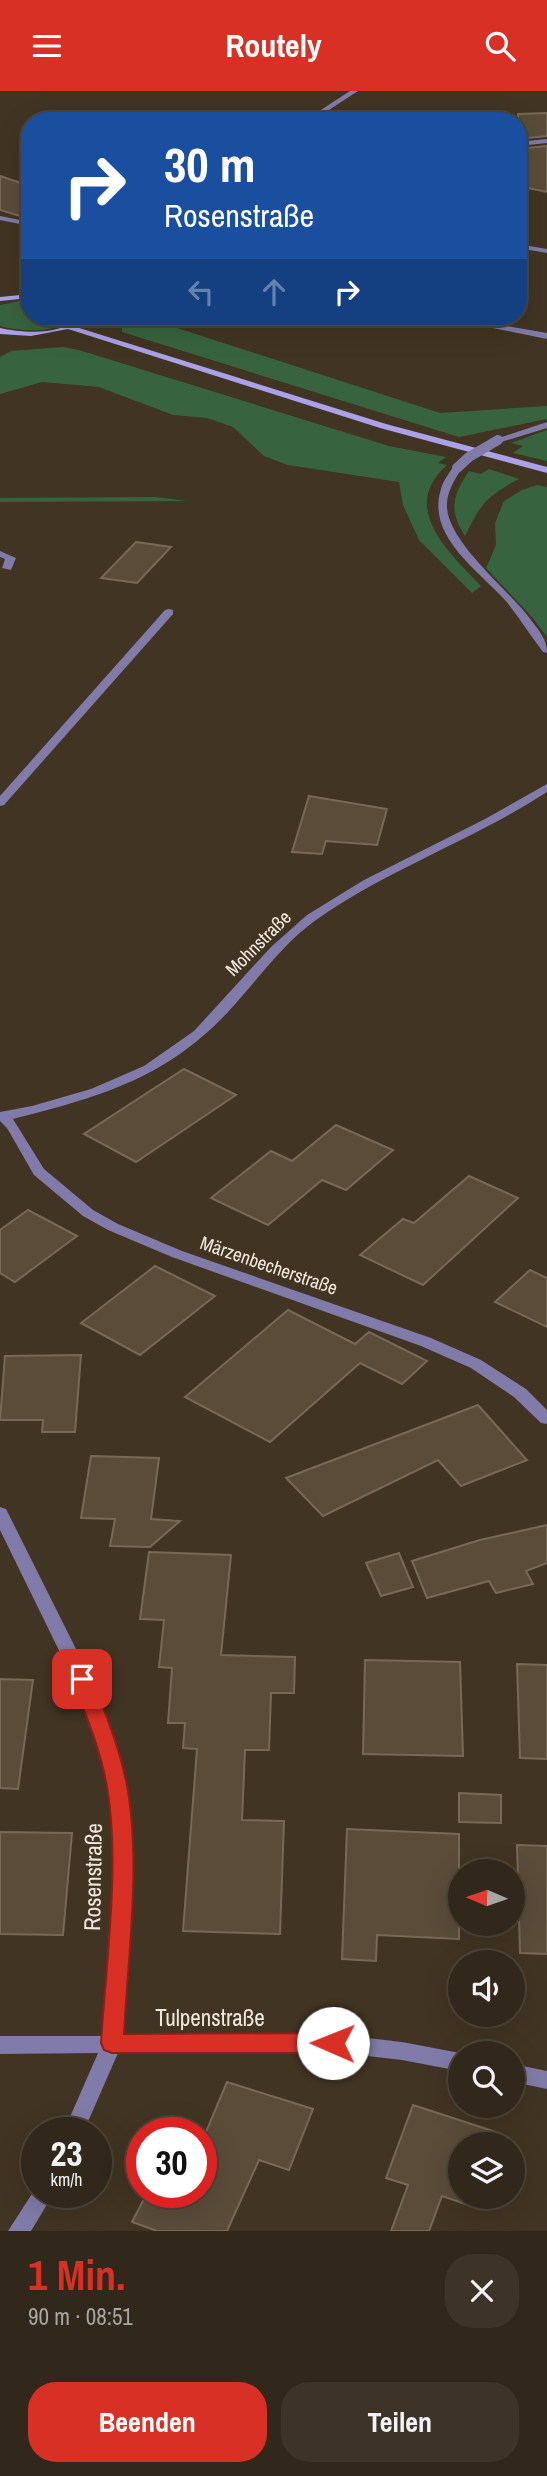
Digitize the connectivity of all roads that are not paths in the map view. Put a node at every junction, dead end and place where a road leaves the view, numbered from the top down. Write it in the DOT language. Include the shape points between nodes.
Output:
graph roads {
  1 [pos="355,91"];
  2 [pos="321,112"];
  3 [pos="547,141"];
  4 [pos="527,143"];
  5 [pos="0,218"];
  6 [pos="21,222"];
  7 [pos="527,248"];
  8 [pos="547,251"];
  9 [pos="21,297"];
  10 [pos="0,299"];
  11 [pos="493,326"];
  12 [pos="69,327"];
  13 [pos="2,333"];
  14 [pos="547,336"];
  15 [pos="547,425"];
  16 [pos="547,471"];
  17 [pos="0,554"];
  18 [pos="7,568"];
  19 [pos="169,612"];
  20 [pos="547,650"];
  21 [pos="547,787"];
  22 [pos="0,803"];
  23 [pos="2,1117"];
  24 [pos="547,1419"];
  25 [pos="0,1513"];
  26 [pos="112,2043"];
  27 [pos="0,2045"];
  28 [pos="448,2060"];
  29 [pos="525,2075"];
  30 [pos="547,2080"];
  31 [pos="80,2117"];
  32 [pos="34,2208"];
  33 [pos="19,2231"];
  1 -- 2 [label="street"];
  3 -- 4 [label="street"];
  5 -- 6 [label="street"];
  7 -- 8 [label="street"];
  9 -- 10 [label="main road"];
  11 -- 14 [label="street"];
  12 -- 13 [label="main road"];
  12 -- 16 [label="main road" via="383,426"];
  15 -- 20 [label="street, bridge" via="475,452 443,490 442,511 458,546 508,597"];
  17 -- 18 [label="street" via="11,558"];
  19 -- 22 [label="street"];
  21 -- 23 [label="street, Mohnstraße" via="363,885 310,919 259,964 183,1047 159,1064 98,1092"];
  23 -- 24 [label="street, Märzenbecherstraße" via="13,1126 39,1172 88,1213 113,1227 476,1364"];
  25 -- 26 [label="street, Rosenstraße" via="82,1679 116,1782 124,1843"];
  26 -- 27 [label="street, Tulpenstraße"];
  26 -- 28 [label="street, Tulpenstraße" via="333,2043"];
  26 -- 31 [label="street, Rosenstraße"];
  29 -- 30 [label="street"];
  32 -- 33 [label="street"];
}
